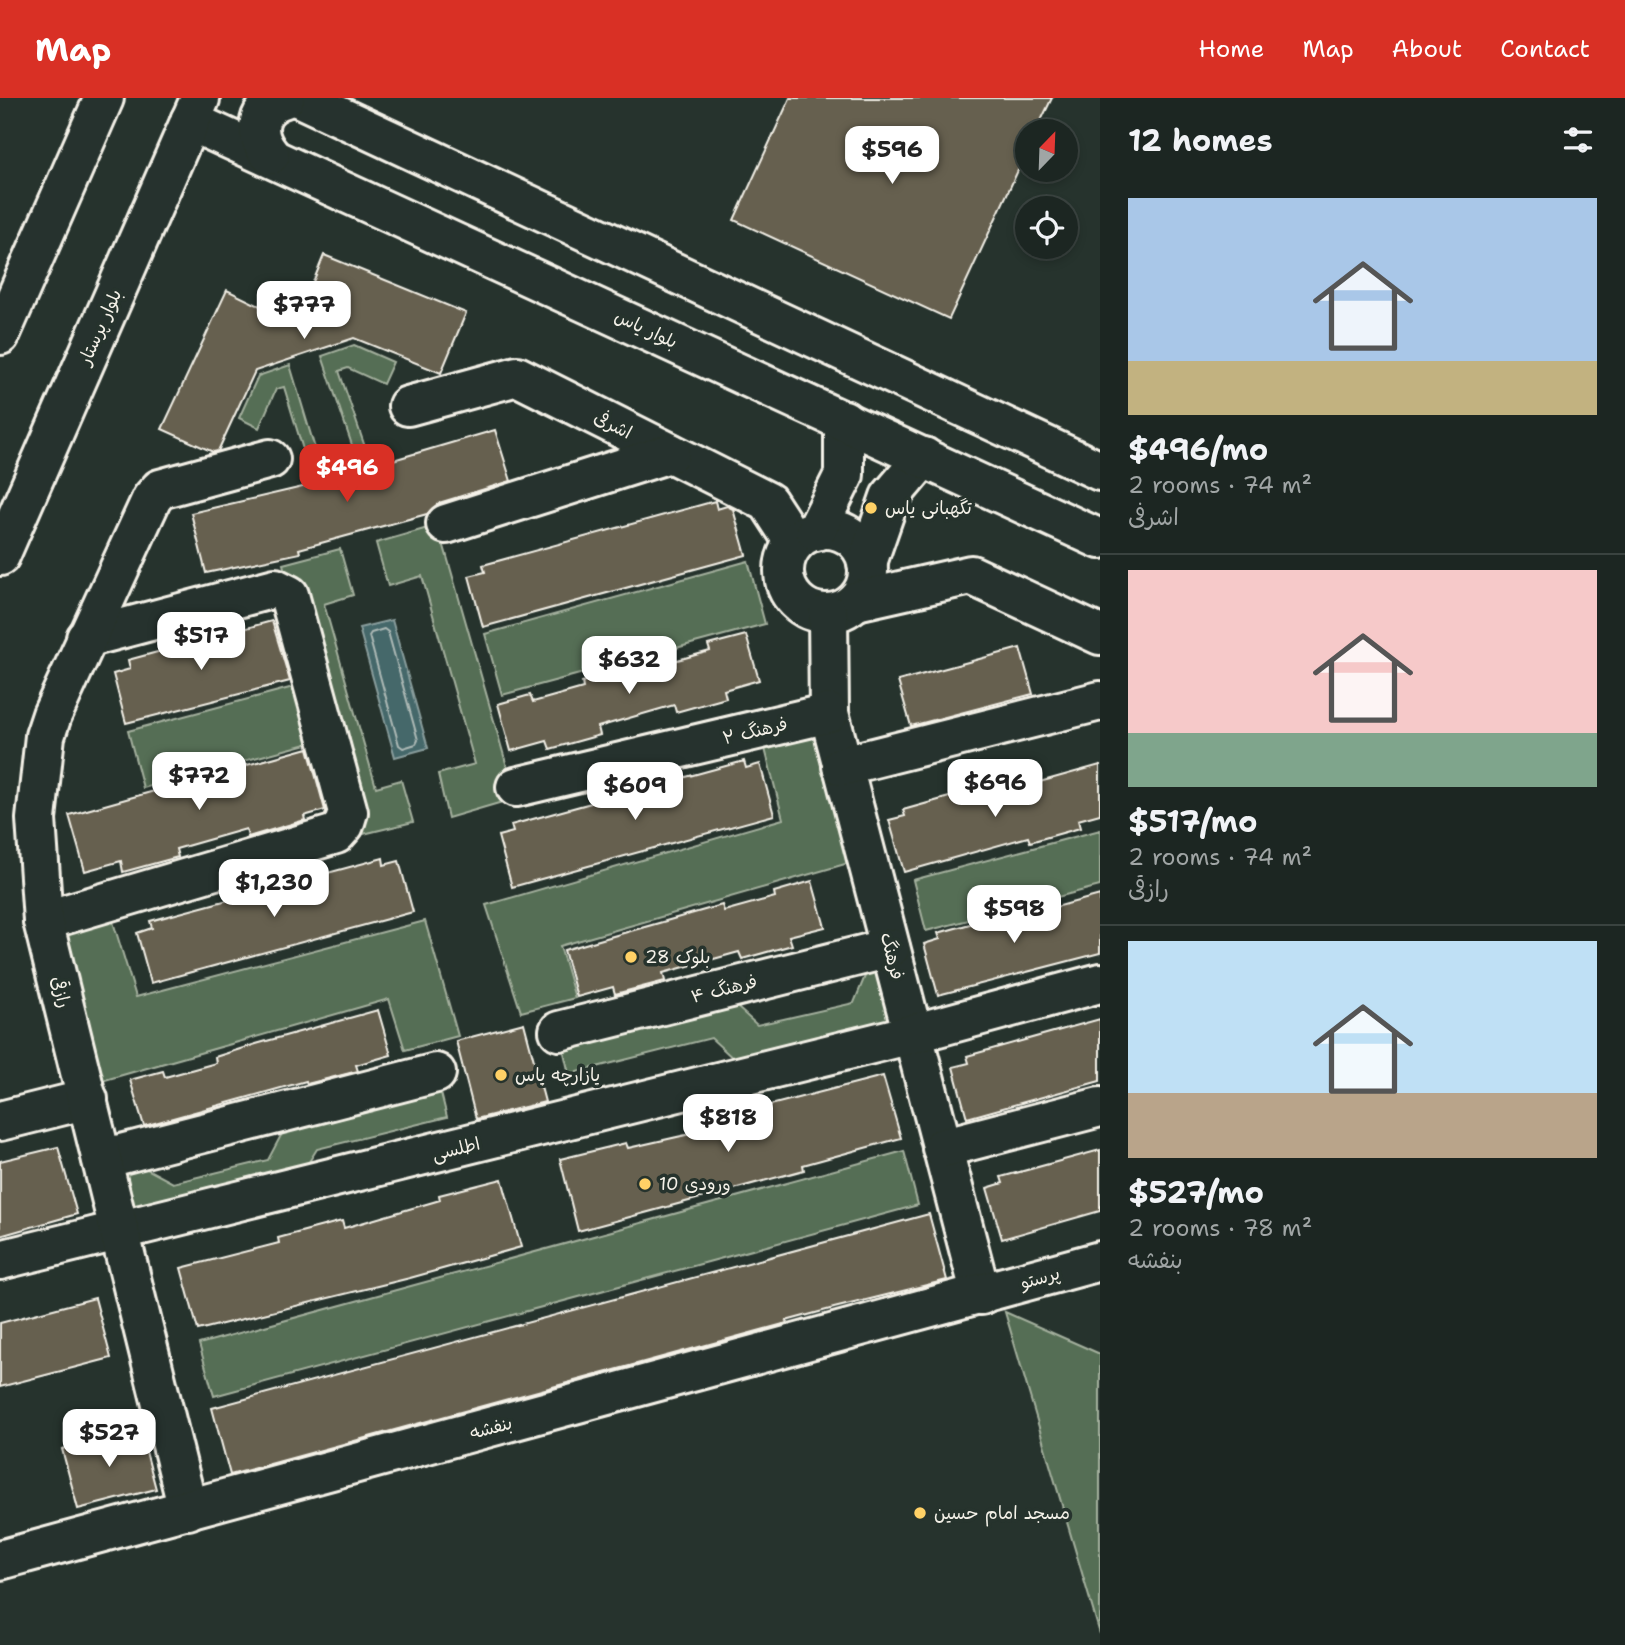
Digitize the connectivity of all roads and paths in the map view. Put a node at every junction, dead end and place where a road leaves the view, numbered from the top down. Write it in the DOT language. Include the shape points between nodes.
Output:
graph roads {
  1 [pos="104,98"];
  2 [pos="285,98"];
  3 [pos="299,98"];
  4 [pos="195,109"];
  5 [pos="270,155"];
  6 [pos="0,335"];
  7 [pos="408,406"];
  8 [pos="844,420"];
  9 [pos="670,453"];
  10 [pos="923,457"];
  11 [pos="270,458"];
  12 [pos="1100,471"];
  13 [pos="446,524"];
  14 [pos="805,537"];
  15 [pos="1100,539"];
  16 [pos="0,556"];
  17 [pos="867,563"];
  18 [pos="842,607"];
  19 [pos="1100,635"];
  20 [pos="86,638"];
  21 [pos="1100,701"];
  22 [pos="830,713"];
  23 [pos="842,766"];
  24 [pos="516,787"];
  25 [pos="43,921"];
  26 [pos="890,948"];
  27 [pos="1100,982"];
  28 [pos="559,1031"];
  29 [pos="912,1034"];
  30 [pos="436,1073"];
  31 [pos="88,1099"];
  32 [pos="1100,1107"];
  33 [pos="0,1121"];
  34 [pos="942,1148"];
  35 [pos="103,1159"];
  36 [pos="121,1232"];
  37 [pos="0,1261"];
  38 [pos="1100,1261"];
  39 [pos="981,1295"];
  40 [pos="188,1510"];
  41 [pos="0,1560"];
  1 -- 6 [label="street"];
  2 -- 5 [label="street" via="265,109 259,121 262,145"];
  3 -- 12 [label="street"];
  4 -- 5 [label="street, بلوار یاس"];
  4 -- 16 [label="street, بلوار پرستار"];
  5 -- 8 [label="street, بلوار یاس"];
  7 -- 9 [label="street, اشرفی" via="517,376"];
  8 -- 10 [label="street, بلوار یاس"];
  8 -- 14 [label="street" via="844,475"];
  9 -- 13 [label="street"];
  9 -- 14 [label="street, اشرفی" via="768,502"];
  10 -- 15 [label="street, بلوار یاس"];
  10 -- 17 [label="street" via="890,497"];
  11 -- 20 [label="street, رازقی" via="160,489"];
  14 -- 17 [label="street" via="828,528 853,539"];
  14 -- 18 [label="street" via="786,554 785,583 801,606 813,612"];
  17 -- 18 [label="street" via="864,590"];
  18 -- 19 [label="street" via="971,575"];
  18 -- 22 [label="street, فرهنگ"];
  20 -- 25 [label="street, رازقی" via="45,736 36,819"];
  20 -- 25 [label="street" via="283,589 289,595 348,813 336,834"];
  21 -- 23 [label="street"];
  22 -- 23 [label="street, فرهنگ"];
  22 -- 24 [label="street, فرهنگ ۲"];
  23 -- 26 [label="street, فرهنگ"];
  25 -- 31 [label="street, رازقی"];
  26 -- 28 [label="street, فرهنگ ۴"];
  26 -- 29 [label="street, فرهنگ"];
  27 -- 29 [label="street, اطلسی"];
  29 -- 34 [label="street, فرهنگ"];
  29 -- 36 [label="street, اطلسی"];
  30 -- 35 [label="street"];
  31 -- 33 [label="street"];
  31 -- 35 [label="street, رازقی"];
  32 -- 34 [label="street"];
  34 -- 39 [label="street, فرهنگ"];
  35 -- 36 [label="street, رازقی"];
  36 -- 37 [label="street, اطلسی"];
  36 -- 40 [label="street, رازقی"];
  38 -- 39 [label="street, پرستو"];
  39 -- 40 [label="street, بنفشه"];
  40 -- 41 [label="street, بنفشه"];
}
